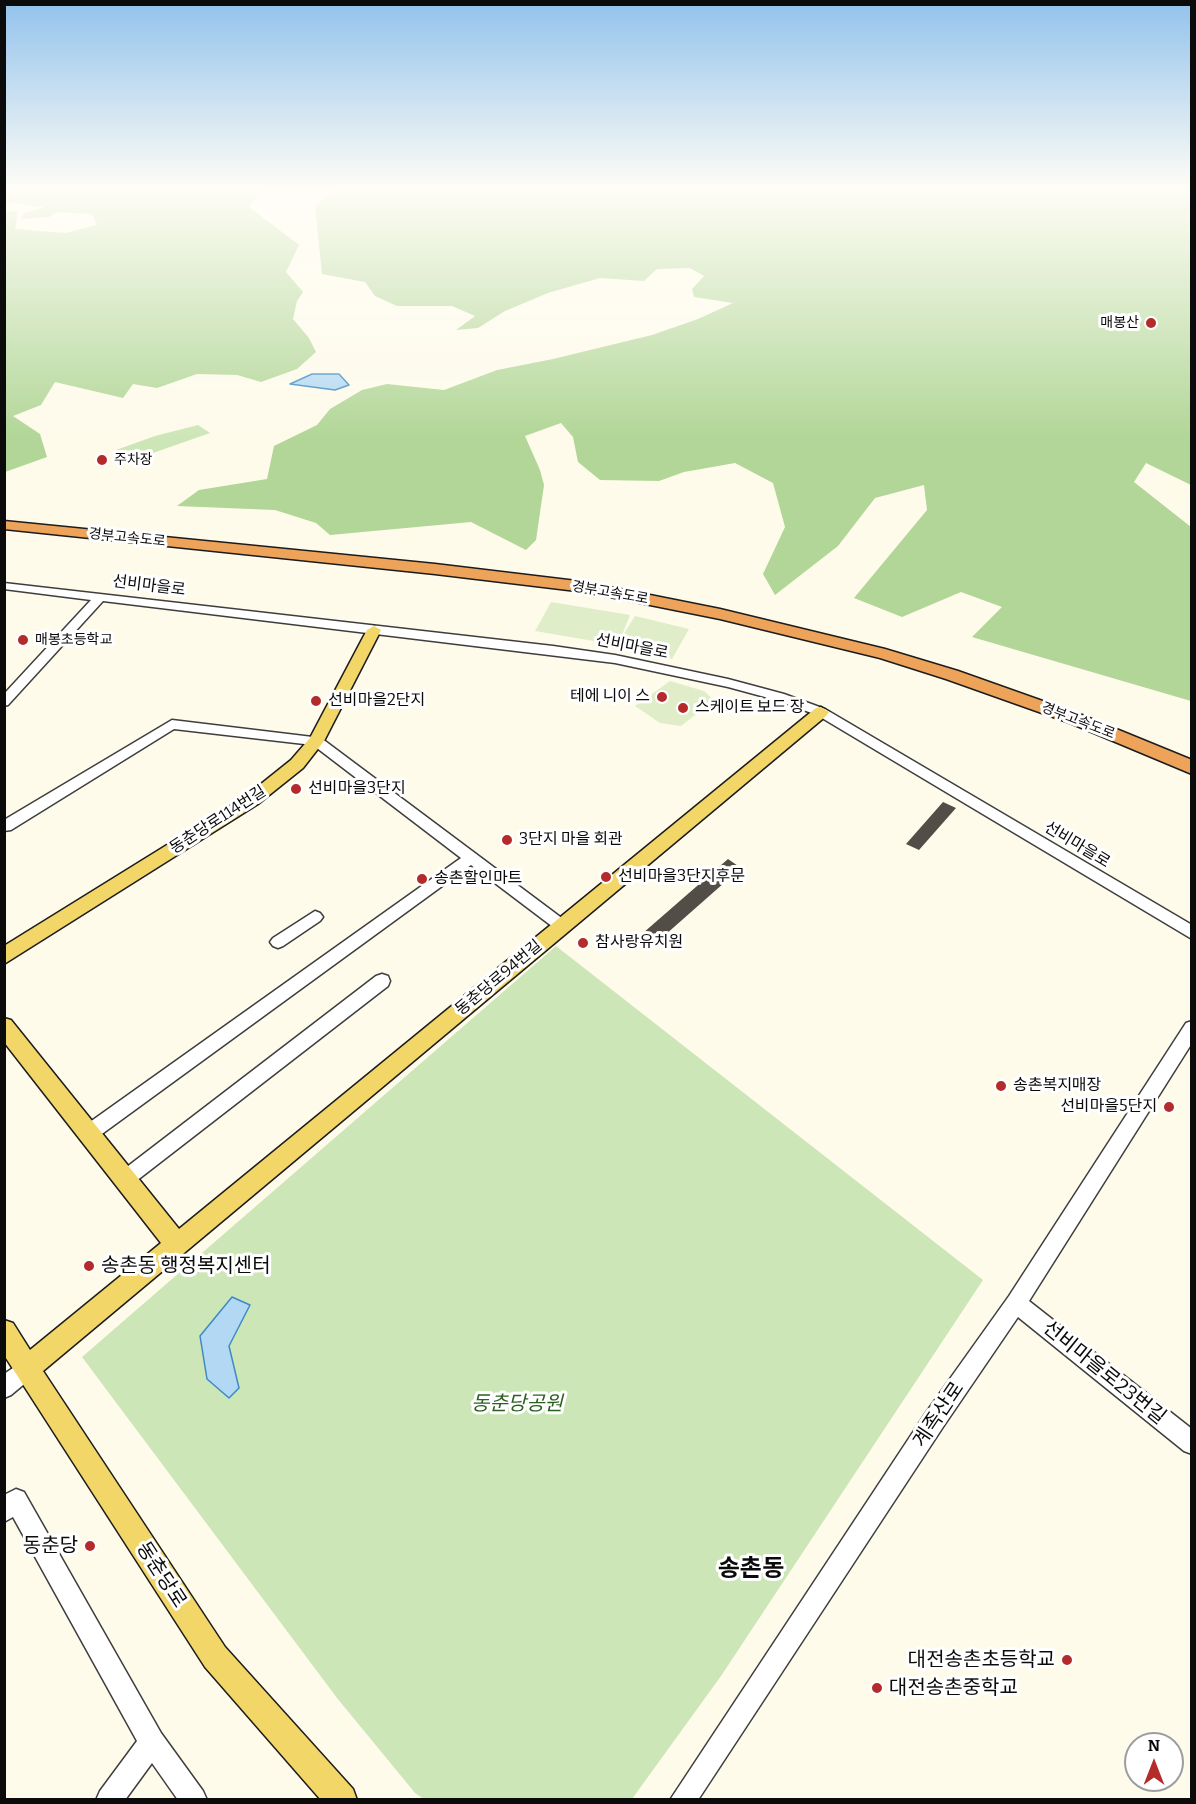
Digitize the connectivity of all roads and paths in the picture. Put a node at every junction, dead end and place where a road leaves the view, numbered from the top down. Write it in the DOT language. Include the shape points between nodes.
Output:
graph roads {
  1 [pos="4,518"];
  2 [pos="4,525"];
  3 [pos="4,586"];
  4 [pos="100,597"];
  5 [pos="374,630"];
  6 [pos="4,702"];
  7 [pos="821,712"];
  8 [pos="316,741"];
  9 [pos="1191,754"];
  10 [pos="1191,768"];
  11 [pos="6,826"];
  12 [pos="471,858"];
  13 [pos="315,917"];
  14 [pos="562,926"];
  15 [pos="1191,933"];
  16 [pos="278,942"];
  17 [pos="4,956"];
  18 [pos="382,981"];
  19 [pos="4,1026"];
  20 [pos="1191,1028"];
  21 [pos="89,1133"];
  22 [pos="125,1179"];
  23 [pos="177,1245"];
  24 [pos="1016,1303"];
  25 [pos="4,1332"];
  26 [pos="28,1368"];
  27 [pos="4,1388"];
  28 [pos="1191,1443"];
  29 [pos="4,1511"];
  30 [pos="152,1742"];
  31 [pos="109,1800"];
  32 [pos="194,1800"];
  33 [pos="342,1800"];
  34 [pos="683,1800"];
  1 -- 9 [label="highway, 경부고속도로" via="515,568 721,603 886,643 958,665"];
  2 -- 10 [label="highway, 경부고속도로" via="481,574 585,587 720,614 843,643 952,675 1076,719"];
  3 -- 4 [label="street, 선비마을로"];
  4 -- 5 [label="street, 선비마을로"];
  4 -- 6 [label="street"];
  5 -- 7 [label="street, 선비마을로" via="615,659 728,683"];
  5 -- 8 [label="main road, 동춘당로114번길"];
  7 -- 14 [label="main road, 동춘당로94번길"];
  7 -- 15 [label="street, 선비마을로"];
  8 -- 11 [label="street" via="172,724"];
  8 -- 12 [label="street"];
  8 -- 17 [label="main road, 동춘당로114번길" via="297,764 252,800"];
  12 -- 14 [label="street"];
  12 -- 21 [label="street"];
  13 -- 16 [label="street"];
  14 -- 23 [label="main road, 동춘당로94번길"];
  18 -- 22 [label="street"];
  19 -- 21 [label="main road"];
  20 -- 24 [label="street, 계족산로"];
  21 -- 22 [label="main road"];
  22 -- 23 [label="main road"];
  23 -- 26 [label="main road, 동춘당로94번길"];
  24 -- 28 [label="street, 선비마을로23번길"];
  24 -- 34 [label="street, 계족산로"];
  25 -- 26 [label="main road, 동춘당로"];
  26 -- 27 [label="street"];
  26 -- 33 [label="main road, 동춘당로" via="215,1657"];
  29 -- 30 [label="street" via="16,1500"];
  30 -- 31 [label="street"];
  30 -- 32 [label="street"];
}
